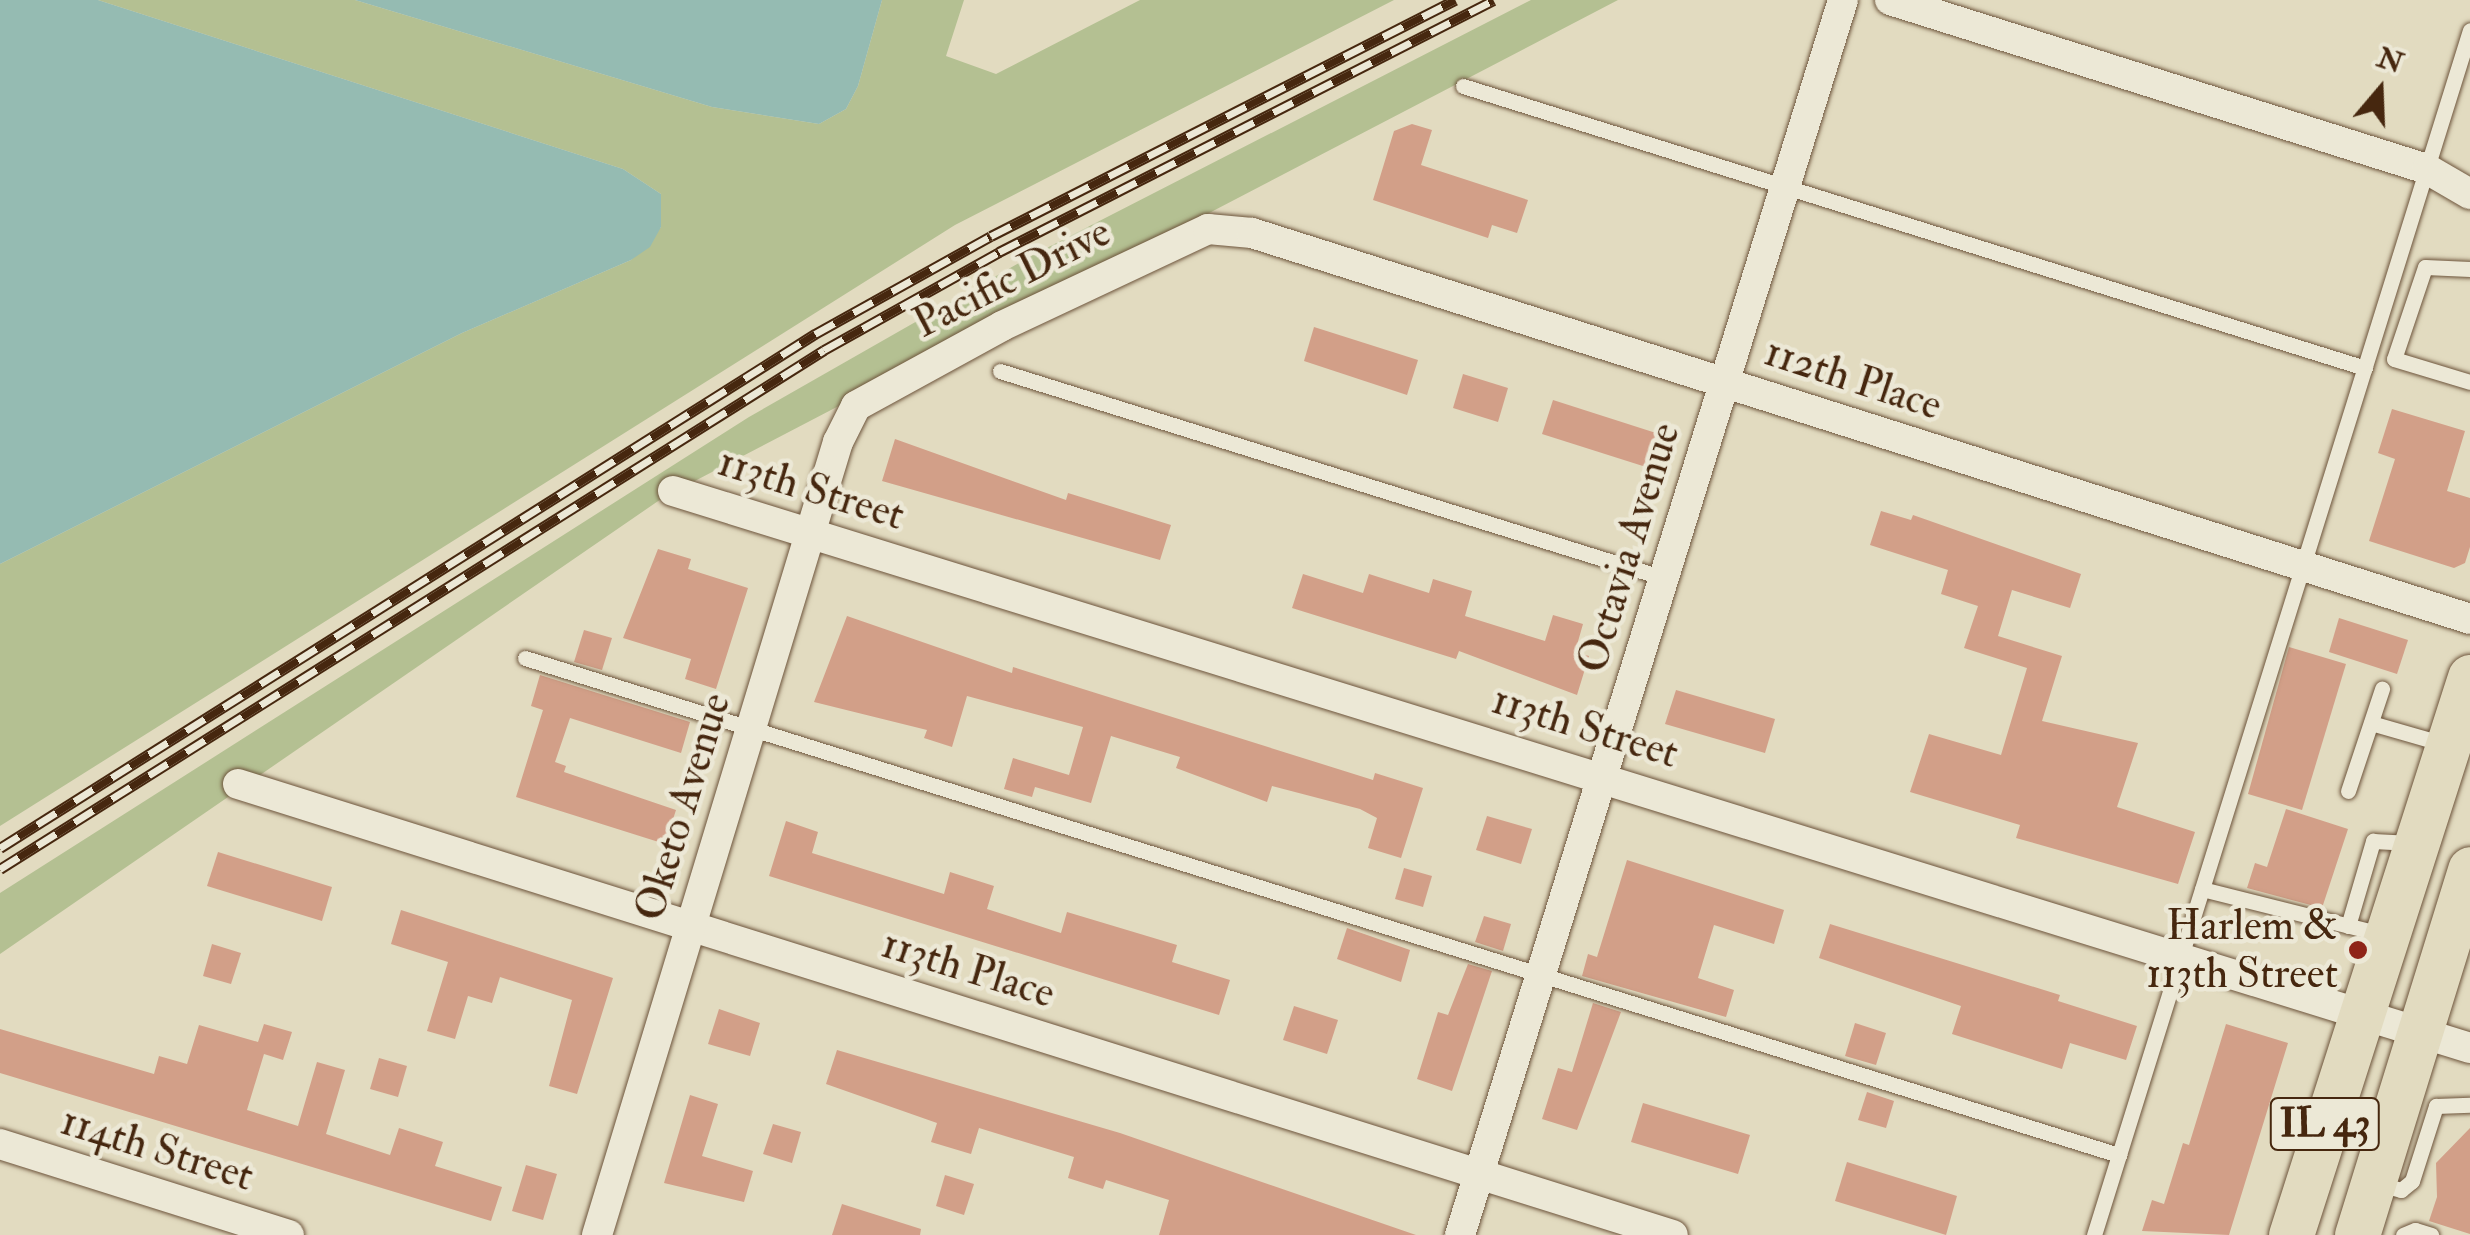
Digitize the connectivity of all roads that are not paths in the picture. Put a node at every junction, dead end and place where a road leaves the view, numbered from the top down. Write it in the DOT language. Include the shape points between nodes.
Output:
graph roads {
  1 [pos="1843,0"];
  2 [pos="1890,0"];
  3 [pos="2470,30"];
  4 [pos="1463,86"];
  5 [pos="2427,169"];
  6 [pos="1786,184"];
  7 [pos="2470,194"];
  8 [pos="1208,229"];
  9 [pos="2470,269"];
  10 [pos="2365,368"];
  11 [pos="1000,371"];
  12 [pos="2470,382"];
  13 [pos="1724,383"];
  14 [pos="856,406"];
  15 [pos="674,491"];
  16 [pos="812,533"];
  17 [pos="2303,566"];
  18 [pos="1664,578"];
  19 [pos="2470,619"];
  20 [pos="525,658"];
  21 [pos="2470,676"];
  22 [pos="2382,689"];
  23 [pos="2371,723"];
  24 [pos="752,729"];
  25 [pos="2448,745"];
  26 [pos="1602,777"];
  27 [pos="238,784"];
  28 [pos="2348,791"];
  29 [pos="2470,869"];
  30 [pos="2202,889"];
  31 [pos="691,926"];
  32 [pos="2366,931"];
  33 [pos="2181,957"];
  34 [pos="1541,974"];
  35 [pos="2359,1013"];
  36 [pos="2421,1032"];
  37 [pos="2470,1048"];
  38 [pos="2470,1106"];
  39 [pos="0,1144"];
  40 [pos="2120,1155"];
  41 [pos="1479,1174"];
  42 [pos="2374,1182"];
  43 [pos="289,1235"];
  44 [pos="597,1235"];
  45 [pos="1460,1235"];
  46 [pos="1673,1235"];
  47 [pos="2094,1235"];
  48 [pos="2291,1235"];
  49 [pos="2357,1235"];
  50 [pos="2403,1235"];
  51 [pos="2431,1235"];
  1 -- 6 [label="street, Octavia Avenue"];
  2 -- 5 [label="street"];
  3 -- 5 [label="lane"];
  4 -- 6 [label="lane"];
  5 -- 7 [label="street"];
  5 -- 10 [label="lane"];
  6 -- 10 [label="lane"];
  6 -- 13 [label="street, Octavia Avenue"];
  8 -- 13 [label="street, 112th Place" via="1252,234"];
  8 -- 14 [label="street, Pacific Drive" via="1002,326"];
  9 -- 12 [label="lane" via="2425,267 2394,359"];
  10 -- 17 [label="lane"];
  11 -- 18 [label="lane"];
  13 -- 17 [label="street, 112th Place"];
  13 -- 18 [label="street, Octavia Avenue"];
  14 -- 16 [label="street, Oketo Avenue"];
  15 -- 16 [label="street, 113th Street"];
  16 -- 24 [label="street, Oketo Avenue"];
  16 -- 26 [label="street, 113th Street"];
  17 -- 19 [label="street, 112th Place"];
  17 -- 30 [label="lane"];
  18 -- 26 [label="street, Octavia Avenue"];
  20 -- 24 [label="lane"];
  21 -- 25 [label="main road, IL 43"];
  22 -- 23 [label="lane"];
  23 -- 25 [label="lane"];
  23 -- 28 [label="lane"];
  24 -- 31 [label="street, Oketo Avenue"];
  24 -- 34 [label="lane"];
  25 -- 32 [label="main road, IL 43" via="2415,844"];
  26 -- 33 [label="street, 113th Street"];
  26 -- 34 [label="street, Octavia Avenue"];
  27 -- 31 [label="street, 113th Place"];
  29 -- 36 [label="main road, IL 43"];
  30 -- 32 [label="lane"];
  30 -- 33 [label="lane"];
  31 -- 41 [label="street, 113th Place"];
  31 -- 44 [label="street, Oketo Avenue"];
  32 -- 35 [label="main road, IL 43"];
  33 -- 35 [label="street, 113th Street"];
  33 -- 40 [label="lane"];
  34 -- 40 [label="lane"];
  34 -- 41 [label="street, Octavia Avenue"];
  35 -- 36 [label="street, 113th Street"];
  35 -- 48 [label="main road, IL 43"];
  36 -- 37 [label="street, 113th Street"];
  36 -- 42 [label="main road, IL 43"];
  38 -- 42 [label="lane" via="2436,1106 2412,1181 2401,1190"];
  39 -- 43 [label="street, 114th Street"];
  40 -- 47 [label="lane"];
  41 -- 45 [label="street, Octavia Avenue"];
  41 -- 46 [label="street, 113th Place"];
  42 -- 49 [label="main road, IL 43"];
  50 -- 51 [label="lane"];
}
